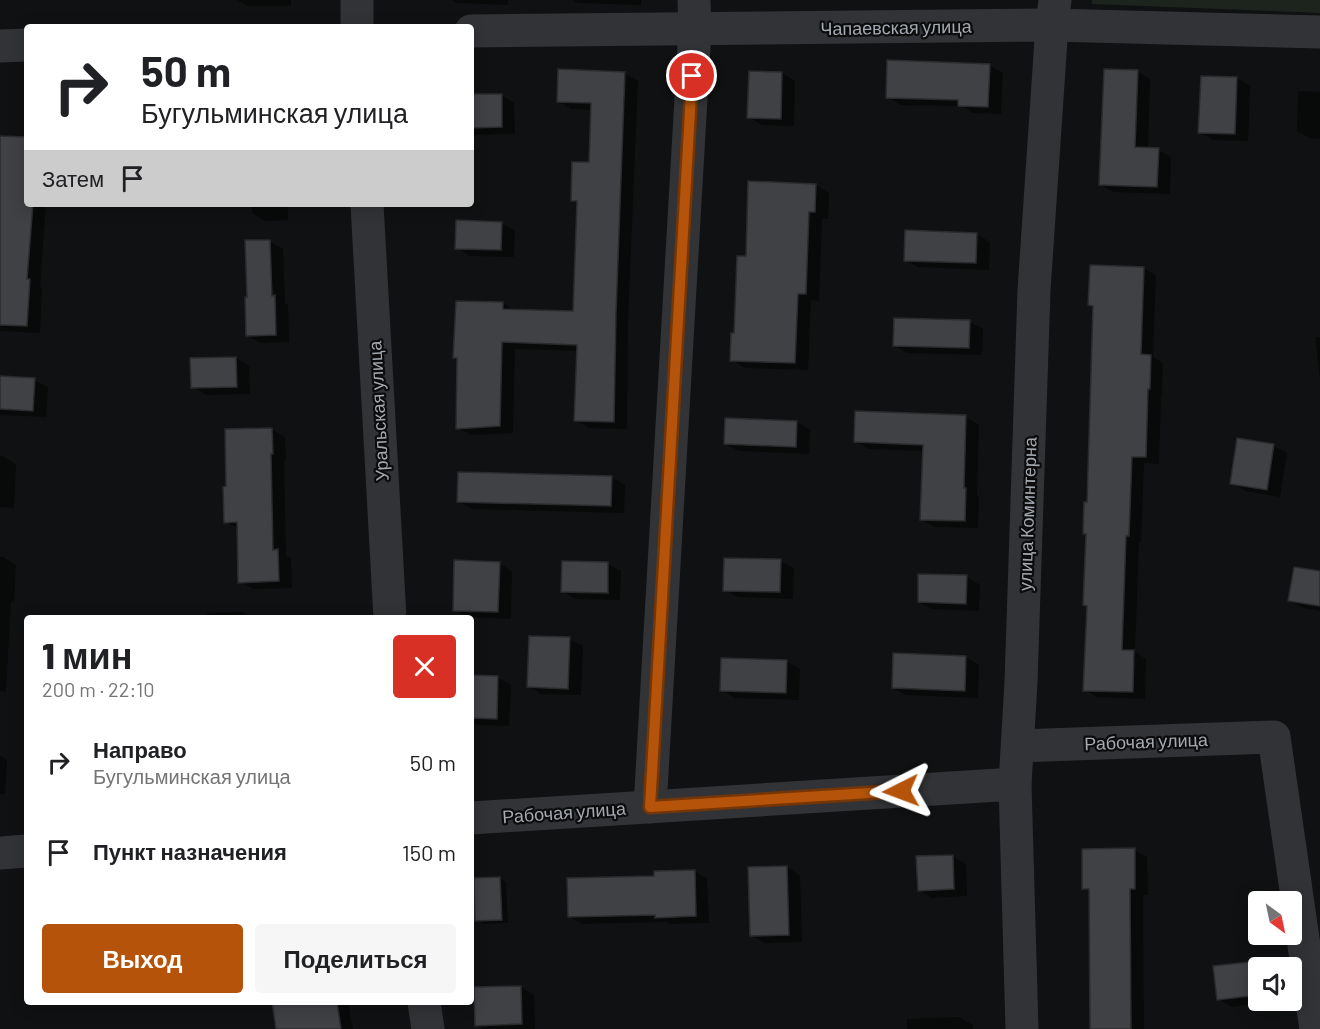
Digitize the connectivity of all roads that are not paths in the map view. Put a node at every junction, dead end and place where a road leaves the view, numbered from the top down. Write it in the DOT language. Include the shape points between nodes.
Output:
graph roads {
  1 [pos="357,0"];
  2 [pos="1053,13"];
  3 [pos="694,14"];
  4 [pos="357,24"];
  5 [pos="474,31"];
  6 [pos="1320,32"];
  7 [pos="24,45"];
  8 [pos="0,46"];
  9 [pos="367,207"];
  10 [pos="390,615"];
  11 [pos="1018,746"];
  12 [pos="1016,784"];
  13 [pos="650,807"];
  14 [pos="474,818"];
  15 [pos="24,851"];
  16 [pos="0,853"];
  17 [pos="424,1005"];
  18 [pos="428,1029"];
  19 [pos="1022,1029"];
  20 [pos="1316,1029"];
  1 -- 4 [label="street"];
  2 -- 3 [label="street, Чапаевская улица"];
  2 -- 6 [label="street, Чапаевская улица"];
  2 -- 11 [label="street, улица Коминтерна" via="1034,290"];
  3 -- 5 [label="street, Чапаевская улица"];
  3 -- 13 [label="street"];
  7 -- 8 [label="street"];
  9 -- 10 [label="street, Уральская улица"];
  11 -- 12 [label="street, улица Коминтерна"];
  11 -- 20 [label="street, Рабочая улица" via="1274,737"];
  12 -- 13 [label="street, Рабочая улица"];
  12 -- 19 [label="street, улица Коминтерна"];
  13 -- 14 [label="street, Рабочая улица"];
  15 -- 16 [label="street"];
  17 -- 18 [label="street"];
}
